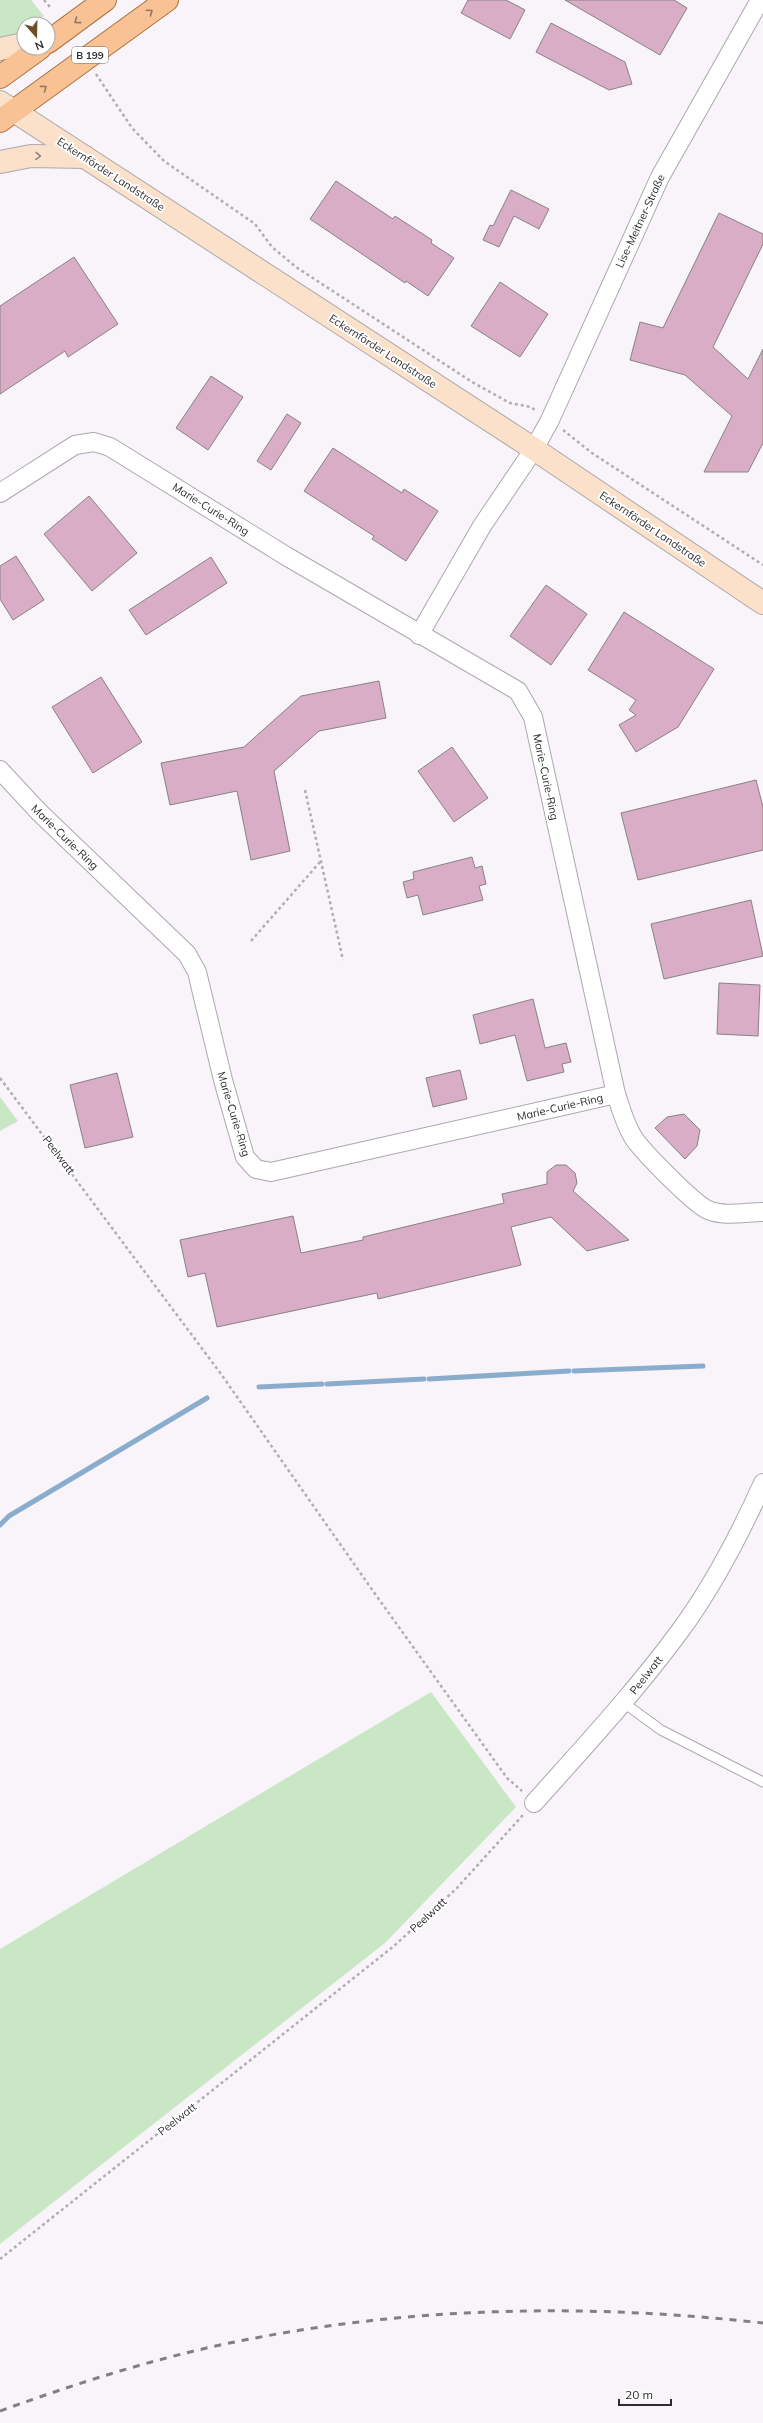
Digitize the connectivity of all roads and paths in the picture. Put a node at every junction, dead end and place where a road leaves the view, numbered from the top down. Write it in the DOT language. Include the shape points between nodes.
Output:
graph roads {
  1 [pos="44,0"];
  2 [pos="105,0"];
  3 [pos="166,0"];
  4 [pos="760,0"];
  5 [pos="50,7"];
  6 [pos="56,35"];
  7 [pos="16,46"];
  8 [pos="0,49"];
  9 [pos="28,56"];
  10 [pos="95,72"];
  11 [pos="0,77"];
  12 [pos="4,111"];
  13 [pos="85,157"];
  14 [pos="0,162"];
  15 [pos="550,420"];
  16 [pos="534,449"];
  17 [pos="0,493"];
  18 [pos="763,565"];
  19 [pos="763,603"];
  20 [pos="419,635"];
  21 [pos="0,770"];
  22 [pos="305,790"];
  23 [pos="320,862"];
  24 [pos="251,941"];
  25 [pos="342,960"];
  26 [pos="0,1078"];
  27 [pos="616,1094"];
  28 [pos="763,1212"];
  29 [pos="763,1483"];
  30 [pos="624,1703"];
  31 [pos="763,1782"];
  32 [pos="531,1800"];
  33 [pos="0,2259"];
  1 -- 5 [label="path"];
  2 -- 6 [label="main road, one-way"];
  12 -- 3 [label="main road, B 199, one-way"];
  4 -- 15 [label="street, Lise-Meitner-Straße" via="660,177"];
  7 -- 8 [label="street"];
  9 -- 11 [label="main road"];
  10 -- 15 [label="path" via="132,128 164,161 256,224 272,247 296,267 472,382 510,403 531,407"];
  12 -- 13 [label="street, Eckernförder Landstraße"];
  14 -- 13 [label="street, one-way" via="31,156"];
  13 -- 16 [label="street, Eckernförder Landstraße"];
  15 -- 16 [label="street, Lise-Meitner-Straße"];
  15 -- 18 [label="path" via="592,453"];
  16 -- 19 [label="street, Eckernförder Landstraße"];
  16 -- 20 [label="street" via="482,526"];
  17 -- 20 [label="street, Marie-Curie-Ring" via="75,445 94,442 110,447"];
  20 -- 27 [label="street, Marie-Curie-Ring" via="518,691 533,717"];
  21 -- 27 [label="street, Marie-Curie-Ring" via="39,812 187,954 197,972 223,1080 246,1157 256,1169 271,1172"];
  22 -- 23 [label="path"];
  23 -- 24 [label="path"];
  23 -- 25 [label="path"];
  26 -- 32 [label="path, Peelwatt" via="221,1374 507,1778"];
  27 -- 28 [label="street, Marie-Curie-Ring" via="633,1138 694,1200 708,1210 724,1213"];
  29 -- 30 [label="street, Peelwatt" via="747,1519 712,1581 680,1630"];
  30 -- 31 [label="lane" via="661,1730"];
  30 -- 32 [label="street, Peelwatt"];
  32 -- 33 [label="path, Peelwatt" via="456,1889 394,1946"];
}
